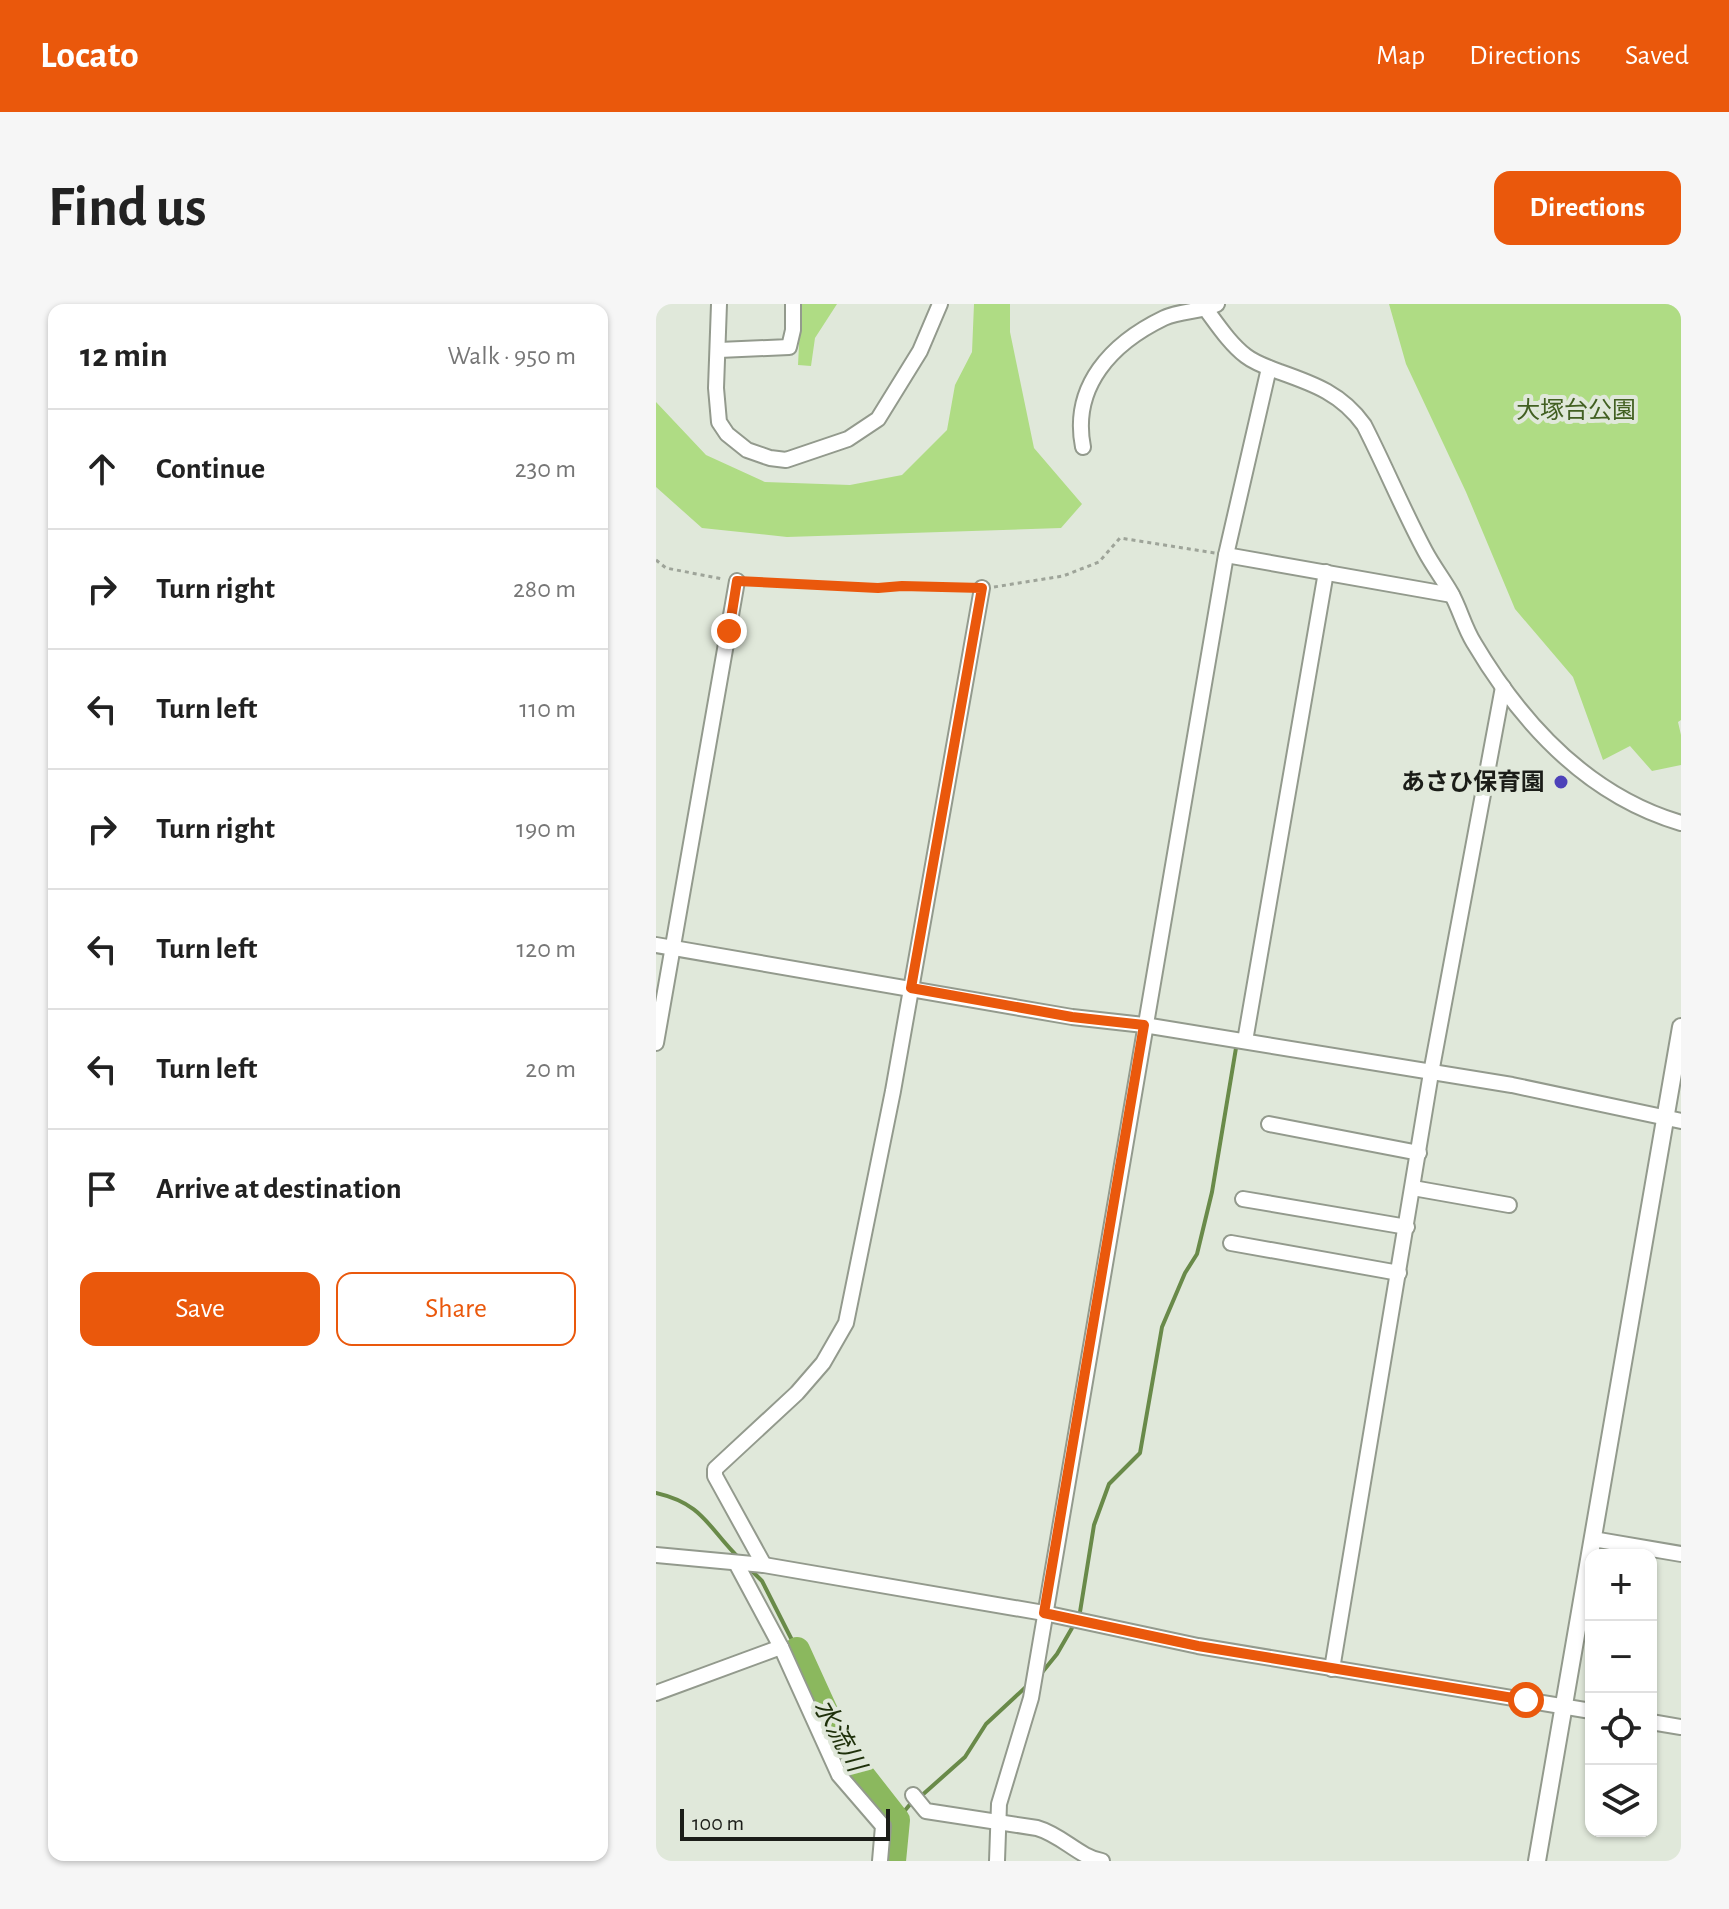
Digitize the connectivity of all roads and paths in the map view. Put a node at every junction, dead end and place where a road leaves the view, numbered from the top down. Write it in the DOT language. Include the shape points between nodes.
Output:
graph roads {
  1 [pos="719,304"];
  2 [pos="793,304"];
  3 [pos="940,304"];
  4 [pos="1211,306"];
  5 [pos="719,350"];
  6 [pos="1269,368"];
  7 [pos="1083,447"];
  8 [pos="1226,555"];
  9 [pos="656,560"];
  10 [pos="1326,572"];
  11 [pos="737,581"];
  12 [pos="982,588"];
  13 [pos="1452,595"];
  14 [pos="1503,687"];
  15 [pos="1681,823"];
  16 [pos="656,945"];
  17 [pos="672,948"];
  18 [pos="911,988"];
  19 [pos="1144,1025"];
  20 [pos="1681,1027"];
  21 [pos="1245,1041"];
  22 [pos="656,1043"];
  23 [pos="1431,1073"];
  24 [pos="1673,1120"];
  25 [pos="1269,1124"];
  26 [pos="1419,1153"];
  27 [pos="1413,1188"];
  28 [pos="1243,1199"];
  29 [pos="1509,1205"];
  30 [pos="1407,1227"];
  31 [pos="1231,1243"];
  32 [pos="1399,1273"];
  33 [pos="1593,1539"];
  34 [pos="1681,1554"];
  35 [pos="656,1555"];
  36 [pos="736,1563"];
  37 [pos="764,1565"];
  38 [pos="1044,1613"];
  39 [pos="781,1647"];
  40 [pos="1332,1669"];
  41 [pos="656,1693"];
  42 [pos="1564,1706"];
  43 [pos="1585,1710"];
  44 [pos="1657,1723"];
  45 [pos="1681,1727"];
  46 [pos="913,1795"];
  47 [pos="997,1823"];
  48 [pos="880,1861"];
  49 [pos="997,1861"];
  50 [pos="1102,1861"];
  51 [pos="1537,1861"];
  1 -- 5 [label="street"];
  2 -- 5 [label="street" via="789,347"];
  3 -- 5 [label="street" via="920,351 878,419 848,439 794,459 747,450 721,426 716,404"];
  4 -- 6 [label="street" via="1246,356"];
  4 -- 7 [label="street" via="1166,316 1105,362 1081,408"];
  6 -- 8 [label="street"];
  6 -- 13 [label="street" via="1314,384 1353,409"];
  8 -- 10 [label="street"];
  8 -- 12 [label="path" via="1120,538 1099,562 1063,576"];
  8 -- 19 [label="street"];
  9 -- 11 [label="path" via="666,568"];
  10 -- 13 [label="street"];
  10 -- 21 [label="street"];
  11 -- 12 [label="path"];
  11 -- 17 [label="street"];
  12 -- 18 [label="street"];
  13 -- 14 [label="street" via="1472,641"];
  14 -- 15 [label="street" via="1580,772 1625,802"];
  14 -- 23 [label="street"];
  16 -- 17 [label="street"];
  17 -- 18 [label="street"];
  17 -- 22 [label="street"];
  18 -- 19 [label="street"];
  18 -- 37 [label="street" via="846,1323 823,1363 797,1393 715,1469"];
  19 -- 21 [label="street"];
  19 -- 38 [label="street"];
  20 -- 24 [label="street"];
  21 -- 23 [label="street"];
  23 -- 24 [label="street"];
  23 -- 26 [label="street"];
  24 -- 33 [label="street"];
  25 -- 26 [label="street"];
  26 -- 27 [label="street"];
  27 -- 29 [label="street"];
  27 -- 30 [label="street"];
  28 -- 30 [label="street"];
  30 -- 32 [label="street"];
  31 -- 32 [label="street"];
  32 -- 40 [label="street"];
  33 -- 34 [label="street"];
  33 -- 42 [label="street"];
  35 -- 36 [label="street"];
  36 -- 37 [label="street"];
  36 -- 39 [label="street"];
  37 -- 38 [label="street"];
  38 -- 40 [label="street"];
  38 -- 47 [label="street" via="1031,1698"];
  39 -- 41 [label="street"];
  39 -- 48 [label="street" via="839,1775 883,1826"];
  40 -- 42 [label="street"];
  42 -- 43 [label="street"];
  42 -- 51 [label="street"];
  44 -- 45 [label="street"];
  46 -- 47 [label="street" via="926,1811"];
  47 -- 49 [label="street"];
  47 -- 50 [label="street" via="1054,1833"];
}
